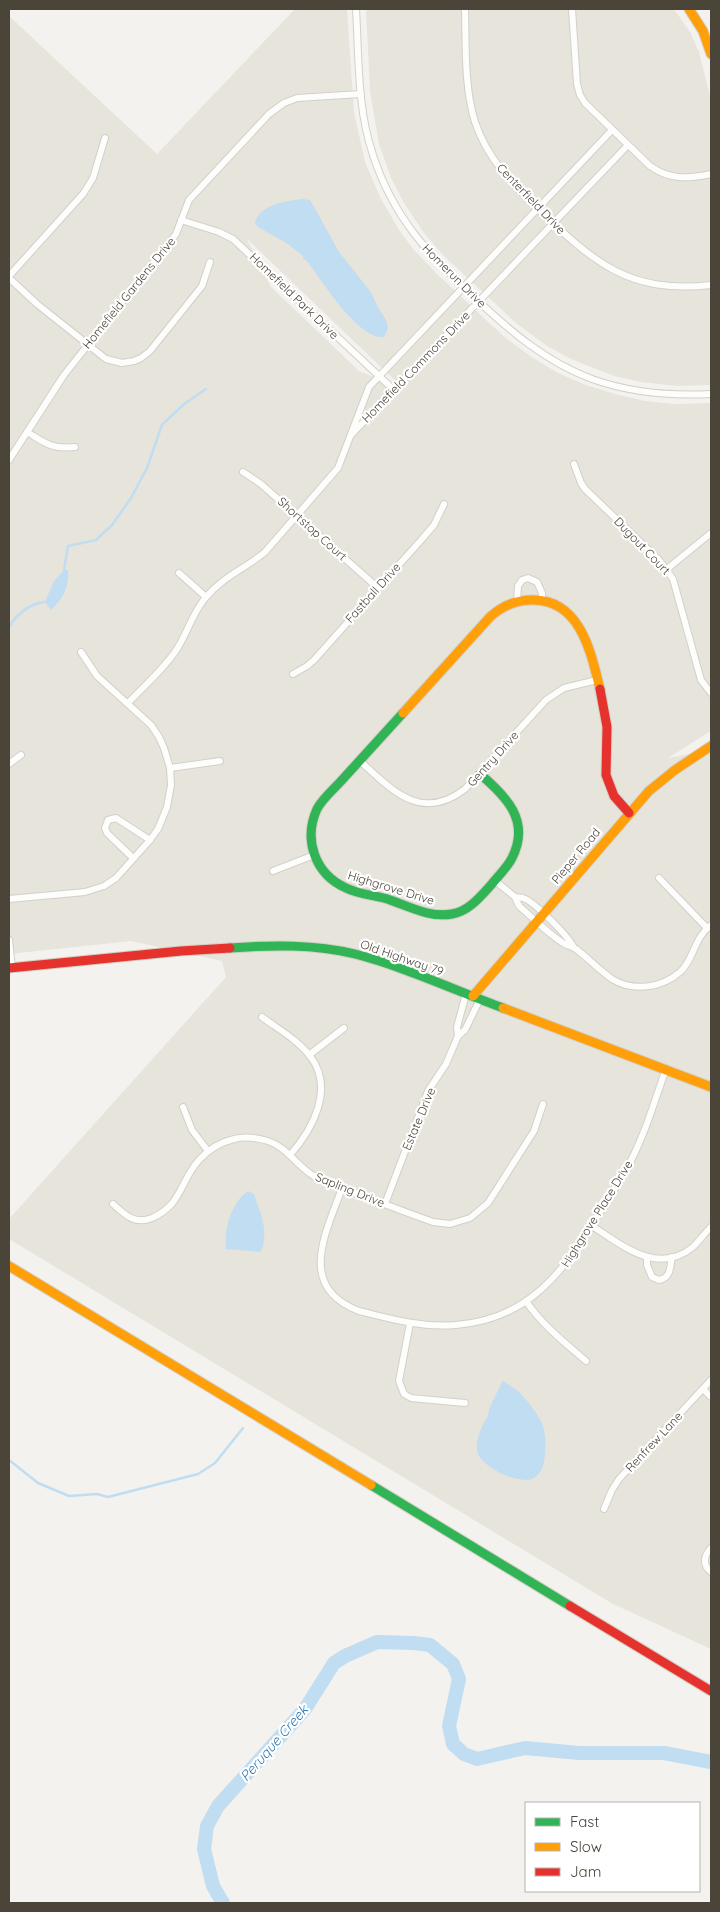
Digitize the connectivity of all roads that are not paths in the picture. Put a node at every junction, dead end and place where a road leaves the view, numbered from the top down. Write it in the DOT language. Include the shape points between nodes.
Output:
graph roads {
  1 [pos="356,9"];
  2 [pos="465,9"];
  3 [pos="572,9"];
  4 [pos="689,9"];
  5 [pos="711,54"];
  6 [pos="361,94"];
  7 [pos="612,130"];
  8 [pos="106,138"];
  9 [pos="628,145"];
  10 [pos="711,174"];
  11 [pos="538,209"];
  12 [pos="181,220"];
  13 [pos="553,224"];
  14 [pos="210,262"];
  15 [pos="9,277"];
  16 [pos="711,285"];
  17 [pos="463,287"];
  18 [pos="479,302"];
  19 [pos="87,345"];
  20 [pos="378,376"];
  21 [pos="395,391"];
  22 [pos="711,394"];
  23 [pos="27,432"];
  24 [pos="349,437"];
  25 [pos="75,447"];
  26 [pos="9,460"];
  27 [pos="574,464"];
  28 [pos="243,472"];
  29 [pos="444,504"];
  30 [pos="297,516"];
  31 [pos="711,532"];
  32 [pos="667,569"];
  33 [pos="178,573"];
  34 [pos="378,588"];
  35 [pos="206,597"];
  36 [pos="517,601"];
  37 [pos="542,601"];
  38 [pos="81,652"];
  39 [pos="293,674"];
  40 [pos="597,680"];
  41 [pos="711,694"];
  42 [pos="128,703"];
  43 [pos="710,749"];
  44 [pos="21,755"];
  45 [pos="220,760"];
  46 [pos="360,760"];
  47 [pos="9,764"];
  48 [pos="170,768"];
  49 [pos="480,774"];
  50 [pos="629,814"];
  51 [pos="150,840"];
  52 [pos="314,855"];
  53 [pos="134,858"];
  54 [pos="273,871"];
  55 [pos="660,878"];
  56 [pos="494,880"];
  57 [pos="515,897"];
  58 [pos="9,899"];
  59 [pos="544,914"];
  60 [pos="538,922"];
  61 [pos="709,926"];
  62 [pos="9,940"];
  63 [pos="574,948"];
  64 [pos="10,968"];
  65 [pos="473,996"];
  66 [pos="262,1017"];
  67 [pos="344,1028"];
  68 [pos="458,1036"];
  69 [pos="309,1054"];
  70 [pos="666,1069"];
  71 [pos="711,1087"];
  72 [pos="543,1104"];
  73 [pos="183,1107"];
  74 [pos="208,1151"];
  75 [pos="290,1155"];
  76 [pos="342,1188"];
  77 [pos="113,1204"];
  78 [pos="385,1204"];
  79 [pos="592,1226"];
  80 [pos="711,1227"];
  81 [pos="647,1257"];
  82 [pos="672,1257"];
  83 [pos="9,1266"];
  84 [pos="526,1301"];
  85 [pos="410,1323"];
  86 [pos="586,1361"];
  87 [pos="711,1380"];
  88 [pos="703,1389"];
  89 [pos="711,1397"];
  90 [pos="465,1403"];
  91 [pos="604,1509"];
  92 [pos="711,1548"];
  93 [pos="711,1572"];
  94 [pos="711,1690"];
  1 -- 6 [label="street, Homerun Drive"];
  2 -- 11 [label="street, Centerfield Drive" via="468,85 476,123 493,160"];
  3 -- 7 [label="street" via="576,84 585,103"];
  4 -- 5 [label="street" via="703,31"];
  6 -- 12 [label="street, Homefield Gardens Drive" via="297,98 268,114 189,200"];
  6 -- 17 [label="street, Homerun Drive" via="372,154 391,198 430,255"];
  7 -- 9 [label="street"];
  7 -- 11 [label="street, Homefield Commons Drive"];
  8 -- 15 [label="street" via="93,178 83,194"];
  9 -- 10 [label="street" via="650,166 670,177 693,178"];
  9 -- 13 [label="street, Homefield Commons Drive"];
  11 -- 13 [label="street, Centerfield Drive"];
  11 -- 17 [label="street, Homefield Commons Drive"];
  12 -- 19 [label="street, Homefield Gardens Drive" via="170,243"];
  12 -- 20 [label="street, Homefield Park Drive" via="233,239"];
  13 -- 16 [label="street, Centerfield Drive" via="599,263 620,273 651,284"];
  13 -- 18 [label="street, Homefield Commons Drive"];
  14 -- 19 [label="street" via="202,286 142,358 113,362"];
  15 -- 19 [label="street"];
  17 -- 18 [label="street, Homerun Drive"];
  17 -- 20 [label="street, Homefield Commons Drive"];
  18 -- 21 [label="street, Homefield Commons Drive"];
  18 -- 22 [label="street, Homerun Drive" via="542,354 592,379 668,395"];
  19 -- 23 [label="street, Homefield Gardens Drive"];
  20 -- 21 [label="street, Homefield Park Drive"];
  20 -- 24 [label="street, Homefield Commons Drive" via="369,387"];
  21 -- 24 [label="street, Homefield Commons Drive"];
  23 -- 25 [label="street" via="51,447"];
  23 -- 26 [label="street, Homefield Gardens Drive"];
  24 -- 30 [label="street, Homefield Commons Drive" via="338,468"];
  27 -- 32 [label="street, Dugout Court" via="585,489"];
  28 -- 30 [label="street, Shortstop Court"];
  29 -- 34 [label="street, Fastball Drive" via="434,525"];
  30 -- 34 [label="street, Shortstop Court"];
  30 -- 35 [label="street, Homefield Commons Drive" via="265,552 224,580"];
  31 -- 32 [label="street"];
  32 -- 41 [label="street, Dugout Court" via="673,579 701,680"];
  33 -- 35 [label="street"];
  34 -- 39 [label="street, Fastball Drive" via="314,660"];
  35 -- 42 [label="street, Homefield Commons Drive" via="175,651"];
  36 -- 37 [label="street, Highgrove Drive"];
  36 -- 37 [label="street" via="518,586 528,578 538,582"];
  36 -- 46 [label="street, Highgrove Drive" via="498,609 490,617"];
  37 -- 40 [label="street, Highgrove Drive" via="561,608 578,624"];
  38 -- 42 [label="street" via="97,676"];
  40 -- 49 [label="street, Gentry Drive" via="564,688 546,700"];
  40 -- 50 [label="street, Highgrove Drive" via="608,727 605,772 612,794"];
  42 -- 48 [label="street" via="159,737"];
  43 -- 50 [label="street, Pieper Road" via="675,770"];
  44 -- 47 [label="street"];
  45 -- 48 [label="street"];
  46 -- 49 [label="street, Gentry Drive" via="393,791 420,803 437,803 455,797"];
  46 -- 52 [label="street, Highgrove Drive" via="318,807 311,826 310,841"];
  48 -- 51 [label="street" via="167,807 158,830"];
  49 -- 56 [label="street, Highgrove Drive" via="505,797 517,824 518,836 512,858"];
  50 -- 59 [label="street, Pieper Road"];
  51 -- 53 [label="street"];
  51 -- 53 [label="street" via="116,818 108,820 107,833"];
  52 -- 54 [label="street"];
  52 -- 56 [label="street, Highgrove Drive" via="323,872 347,889 437,915 454,914 465,909"];
  53 -- 58 [label="street" via="116,878 95,890"];
  55 -- 61 [label="street"];
  56 -- 57 [label="street"];
  57 -- 59 [label="street" via="524,898"];
  57 -- 60 [label="street" via="519,906"];
  59 -- 60 [label="street, Pieper Road"];
  59 -- 63 [label="street"];
  60 -- 63 [label="street" via="563,944"];
  60 -- 65 [label="street, Pieper Road"];
  61 -- 63 [label="street" via="697,940 680,972 652,986 622,984"];
  62 -- 64 [label="street"];
  64 -- 65 [label="street, Old Highway 79" via="278,945 354,954"];
  65 -- 68 [label="street, Estate Drive" via="457,1027"];
  65 -- 68 [label="street, Estate Drive" via="465,1030"];
  65 -- 70 [label="street, Old Highway 79"];
  66 -- 69 [label="street"];
  67 -- 69 [label="street"];
  68 -- 78 [label="street, Estate Drive" via="446,1064 423,1102"];
  69 -- 75 [label="street" via="320,1074 320,1098 308,1132"];
  70 -- 71 [label="street, Old Highway 79"];
  70 -- 79 [label="street, Highgrove Place Drive" via="634,1156"];
  72 -- 78 [label="street, Sapling Drive" via="530,1137 494,1195 477,1213 460,1221 442,1224"];
  73 -- 74 [label="street" via="192,1130"];
  74 -- 75 [label="street, Sapling Drive" via="235,1139 248,1138 270,1142"];
  74 -- 77 [label="street, Sapling Drive" via="198,1161 174,1202 159,1215 139,1221"];
  75 -- 76 [label="street, Sapling Drive" via="311,1175"];
  76 -- 78 [label="street, Sapling Drive"];
  76 -- 85 [label="street, Highgrove Place Drive" via="321,1248 324,1281 336,1298 350,1308"];
  79 -- 81 [label="street"];
  79 -- 84 [label="street, Highgrove Place Drive" via="564,1268"];
  80 -- 82 [label="street" via="693,1246"];
  81 -- 82 [label="street"];
  81 -- 82 [label="street" via="652,1277 659,1280 667,1277"];
  83 -- 94 [label="street"];
  84 -- 85 [label="street, Highgrove Place Drive" via="489,1318 464,1324"];
  84 -- 86 [label="street" via="541,1321"];
  85 -- 90 [label="street" via="399,1381 404,1394 411,1398"];
  87 -- 88 [label="street, Renfrew Lane"];
  88 -- 89 [label="street"];
  88 -- 91 [label="street, Renfrew Lane" via="619,1479"];
  92 -- 93 [label="street" via="705,1563"];
}
